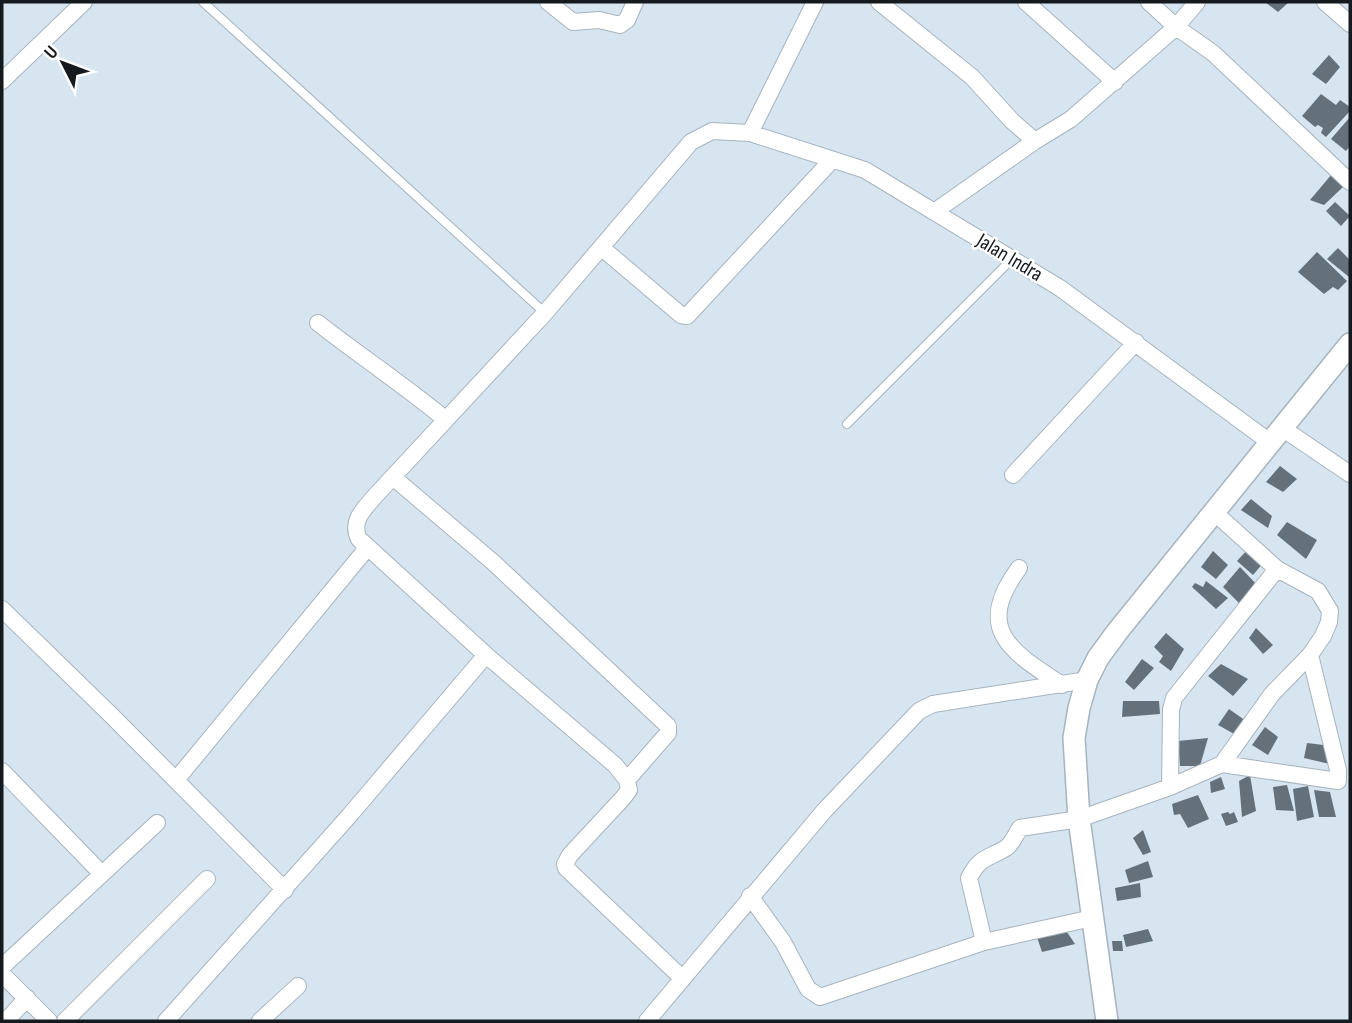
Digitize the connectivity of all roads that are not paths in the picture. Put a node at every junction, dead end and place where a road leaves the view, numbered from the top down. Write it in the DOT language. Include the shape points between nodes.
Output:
graph roads {
  1 [pos="84,2"];
  2 [pos="203,2"];
  3 [pos="548,2"];
  4 [pos="635,2"];
  5 [pos="815,2"];
  6 [pos="879,2"];
  7 [pos="1026,2"];
  8 [pos="1149,2"];
  9 [pos="1197,2"];
  10 [pos="1325,2"];
  11 [pos="1350,24"];
  12 [pos="1176,27"];
  13 [pos="2,82"];
  14 [pos="1115,82"];
  15 [pos="750,133"];
  16 [pos="1035,141"];
  17 [pos="832,160"];
  18 [pos="1350,182"];
  19 [pos="934,212"];
  20 [pos="602,248"];
  21 [pos="1012,259"];
  22 [pos="545,313"];
  23 [pos="318,323"];
  24 [pos="1136,342"];
  25 [pos="1350,344"];
  26 [pos="445,419"];
  27 [pos="847,424"];
  28 [pos="1277,435"];
  29 [pos="1350,474"];
  30 [pos="1013,475"];
  31 [pos="394,478"];
  32 [pos="1214,512"];
  33 [pos="368,547"];
  34 [pos="1019,568"];
  35 [pos="1277,569"];
  36 [pos="2,609"];
  37 [pos="486,655"];
  38 [pos="1310,655"];
  39 [pos="1087,680"];
  40 [pos="1062,685"];
  41 [pos="1222,764"];
  42 [pos="2,771"];
  43 [pos="176,780"];
  44 [pos="627,780"];
  45 [pos="1344,781"];
  46 [pos="1170,787"];
  47 [pos="1079,819"];
  48 [pos="157,823"];
  49 [pos="102,874"];
  50 [pos="207,879"];
  51 [pos="285,890"];
  52 [pos="750,896"];
  53 [pos="1093,918"];
  54 [pos="984,943"];
  55 [pos="2,967"];
  56 [pos="2,974"];
  57 [pos="682,978"];
  58 [pos="298,986"];
  59 [pos="27,998"];
  60 [pos="6,1021"];
  61 [pos="49,1021"];
  62 [pos="65,1021"];
  63 [pos="166,1021"];
  64 [pos="260,1021"];
  65 [pos="646,1021"];
  66 [pos="1107,1021"];
  1 -- 13 [label="street"];
  2 -- 22 [label="lane"];
  3 -- 4 [label="street" via="573,22 599,20 620,25"];
  5 -- 15 [label="street"];
  6 -- 16 [label="street" via="972,77"];
  7 -- 14 [label="street"];
  8 -- 12 [label="street"];
  9 -- 12 [label="street"];
  10 -- 11 [label="street"];
  12 -- 14 [label="street"];
  12 -- 18 [label="street" via="1213,53"];
  14 -- 16 [label="street" via="1071,119"];
  15 -- 17 [label="street, Jalan Indra"];
  15 -- 20 [label="street, Jalan Indra" via="720,130 703,133 691,142"];
  16 -- 19 [label="street"];
  17 -- 19 [label="street, Jalan Indra" via="865,170"];
  17 -- 20 [label="street" via="687,316"];
  19 -- 21 [label="street, Jalan Indra"];
  20 -- 22 [label="street"];
  21 -- 24 [label="street, Jalan Indra"];
  21 -- 27 [label="lane"];
  22 -- 26 [label="street"];
  23 -- 26 [label="street"];
  24 -- 28 [label="street, Jalan Indra"];
  24 -- 30 [label="street"];
  25 -- 28 [label="main road"];
  26 -- 31 [label="street"];
  28 -- 29 [label="street, Jalan Indra"];
  28 -- 32 [label="main road"];
  31 -- 33 [label="street" via="356,521 359,539"];
  31 -- 44 [label="street" via="494,563 668,726 668,733"];
  32 -- 35 [label="street"];
  32 -- 39 [label="main road" via="1117,632"];
  33 -- 37 [label="street"];
  33 -- 43 [label="street"];
  34 -- 40 [label="street" via="999,612 1000,629 1018,655"];
  35 -- 38 [label="street" via="1318,591 1330,611 1324,636"];
  35 -- 46 [label="street" via="1174,698"];
  36 -- 43 [label="street"];
  37 -- 44 [label="street"];
  37 -- 51 [label="street"];
  38 -- 41 [label="street" via="1272,694"];
  38 -- 45 [label="street"];
  39 -- 40 [label="street"];
  39 -- 47 [label="main road" via="1074,738"];
  40 -- 52 [label="street" via="933,704 919,711"];
  41 -- 45 [label="street"];
  41 -- 46 [label="street"];
  42 -- 49 [label="street"];
  43 -- 51 [label="street"];
  44 -- 57 [label="street" via="629,790 570,855 566,868"];
  46 -- 47 [label="street"];
  47 -- 53 [label="main road"];
  47 -- 54 [label="street" via="1022,827 1009,846 977,865 969,883"];
  48 -- 49 [label="street"];
  49 -- 55 [label="street"];
  50 -- 62 [label="street"];
  51 -- 63 [label="street"];
  52 -- 54 [label="street" via="783,942 808,989 820,997"];
  52 -- 57 [label="street"];
  53 -- 54 [label="street"];
  53 -- 66 [label="main road"];
  56 -- 59 [label="street"];
  57 -- 65 [label="street"];
  58 -- 64 [label="street"];
  59 -- 60 [label="street"];
  59 -- 61 [label="street"];
}
